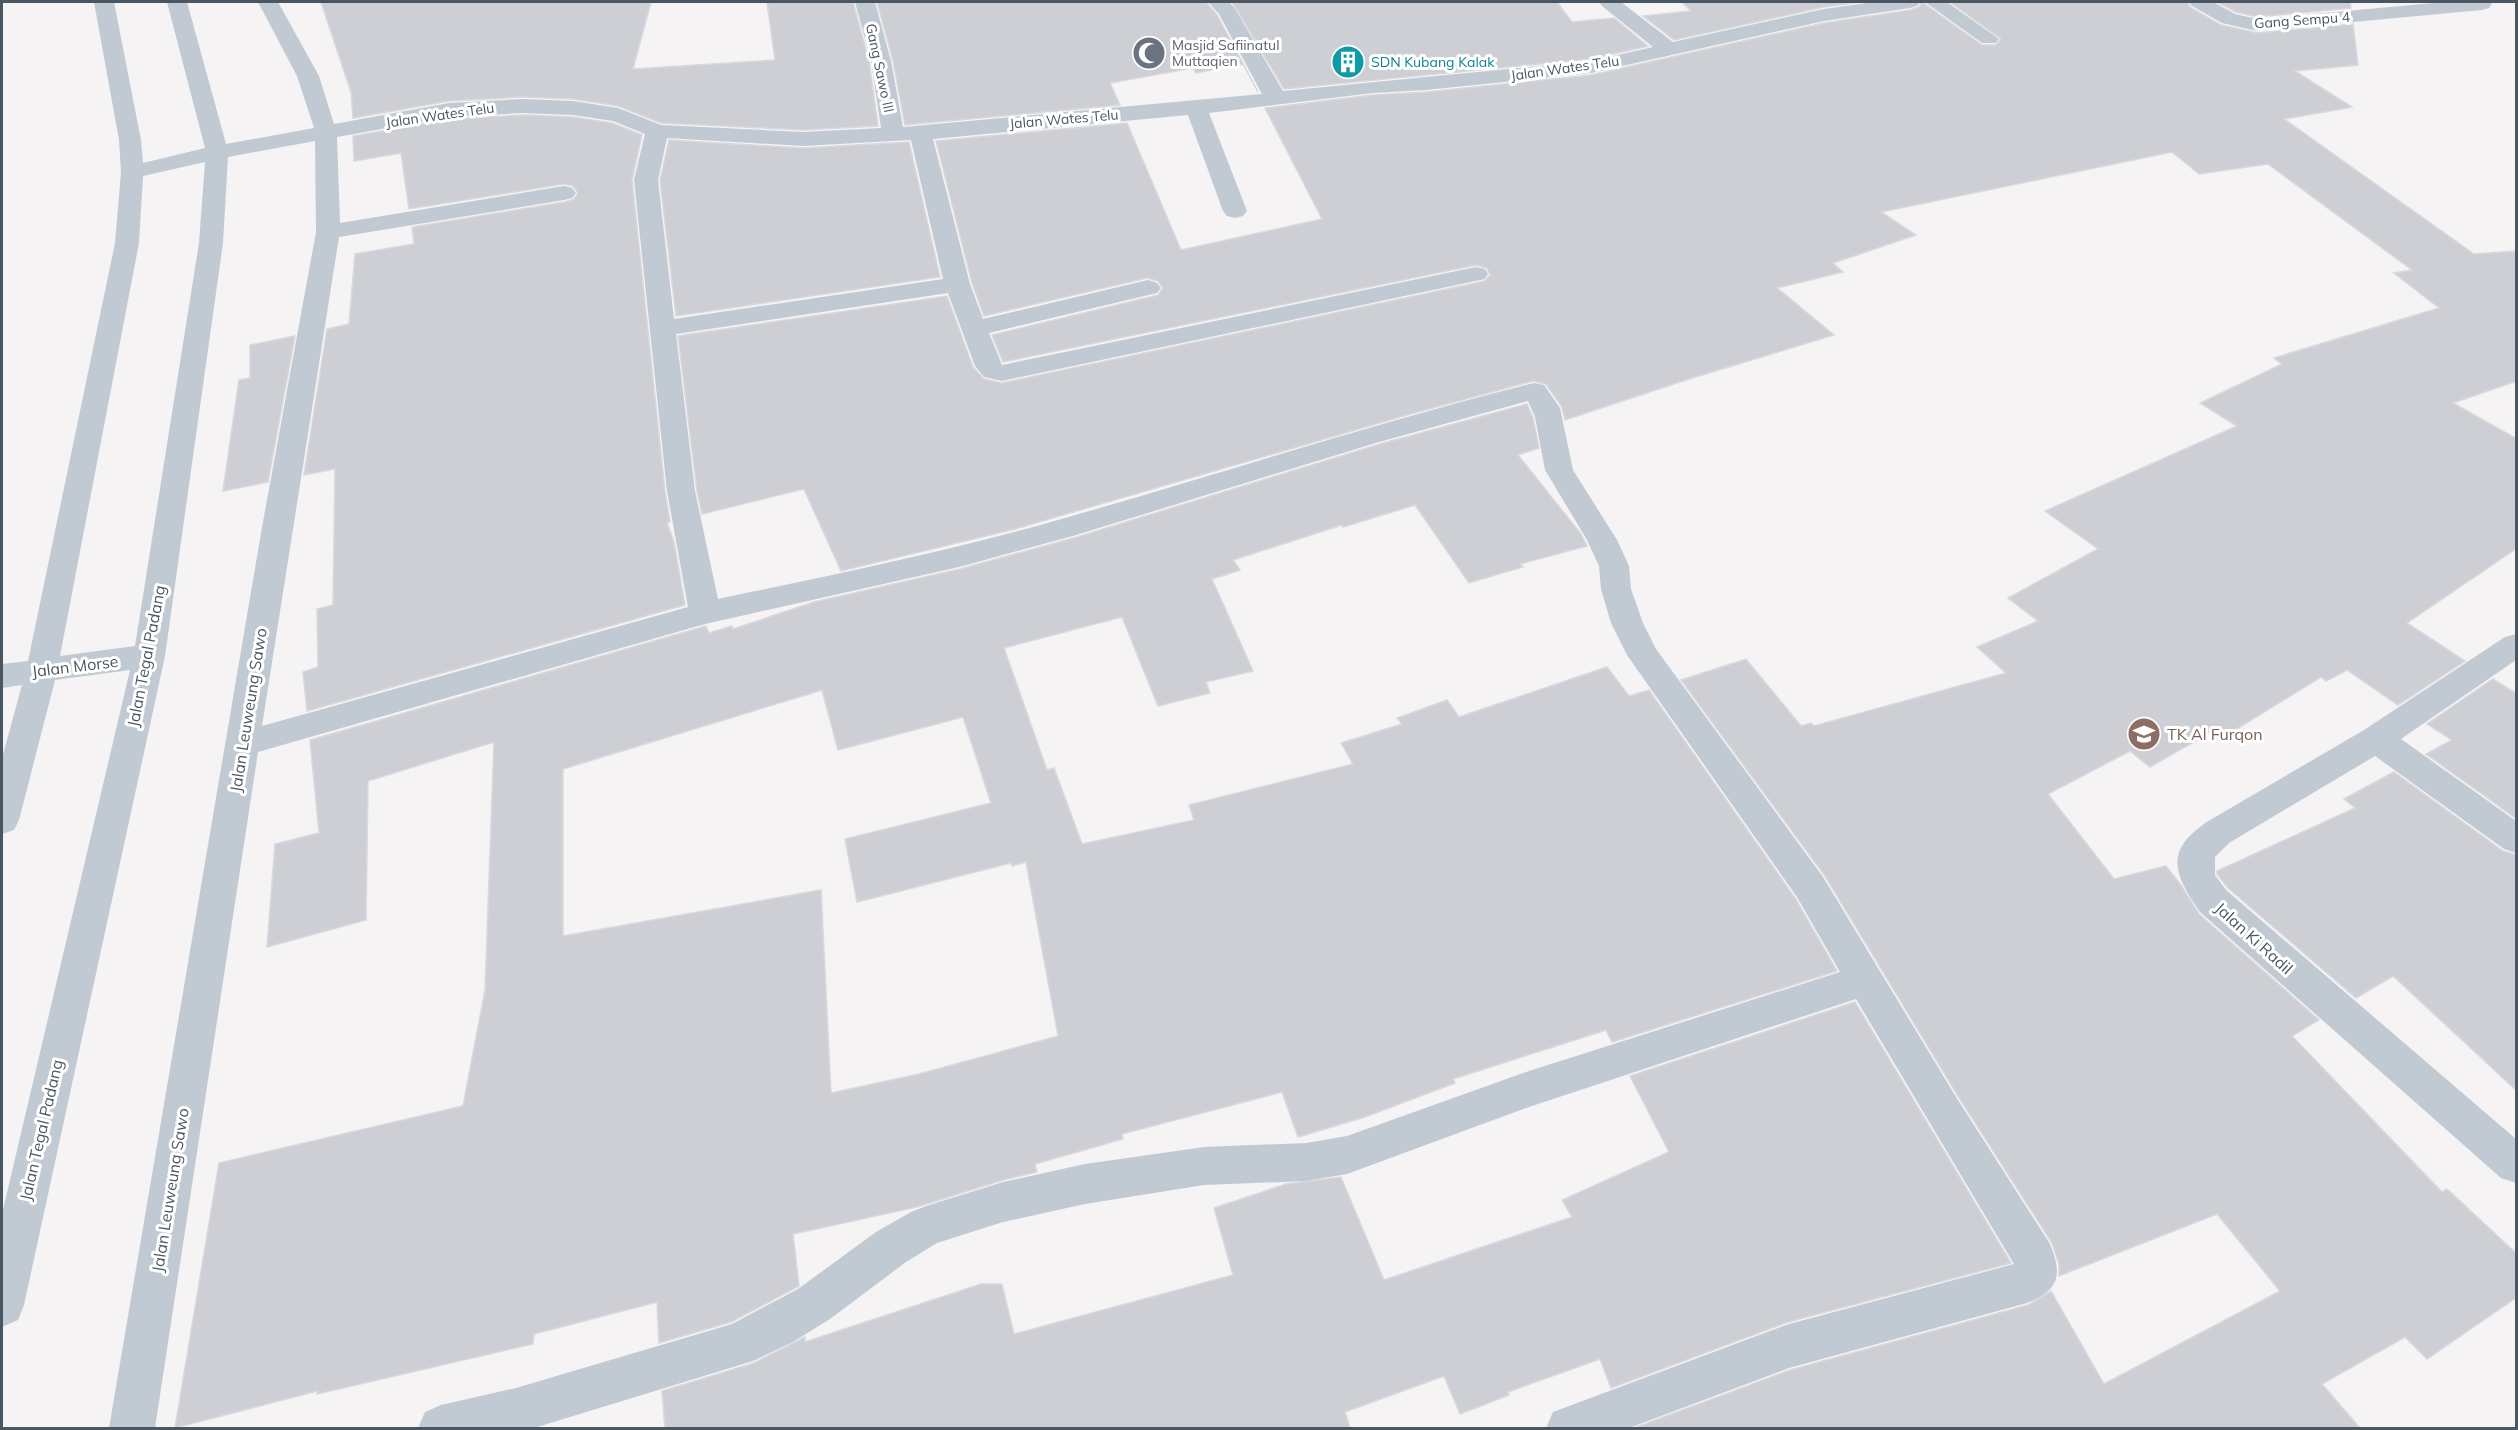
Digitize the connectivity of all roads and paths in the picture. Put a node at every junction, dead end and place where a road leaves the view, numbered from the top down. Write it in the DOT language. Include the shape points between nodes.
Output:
graph roads {
  1 [pos="104,2"];
  2 [pos="177,2"];
  3 [pos="268,2"];
  4 [pos="865,2"];
  5 [pos="1218,2"];
  6 [pos="1609,2"];
  7 [pos="1910,2"];
  8 [pos="1935,2"];
  9 [pos="2199,2"];
  10 [pos="2482,4"];
  11 [pos="1989,39"];
  12 [pos="1669,49"];
  13 [pos="1275,97"];
  14 [pos="1196,108"];
  15 [pos="657,131"];
  16 [pos="326,132"];
  17 [pos="893,134"];
  18 [pos="920,134"];
  19 [pos="218,152"];
  20 [pos="132,172"];
  21 [pos="564,193"];
  22 [pos="1235,211"];
  23 [pos="328,232"];
  24 [pos="1476,274"];
  25 [pos="957,284"];
  26 [pos="1148,288"];
  27 [pos="662,328"];
  28 [pos="974,329"];
  29 [pos="705,613"];
  30 [pos="2517,645"];
  31 [pos="149,656"];
  32 [pos="42,669"];
  33 [pos="2,676"];
  34 [pos="2376,739"];
  35 [pos="243,744"];
  36 [pos="2,820"];
  37 [pos="2517,839"];
  38 [pos="1865,980"];
  39 [pos="2517,1164"];
  40 [pos="2,1305"];
  41 [pos="132,1428"];
  42 [pos="441,1428"];
  43 [pos="1569,1428"];
  1 -- 20 [label="street" via="130,140"];
  2 -- 19 [label="street, Jalan Tegal Padang"];
  3 -- 16 [label="street, Jalan Leuweung Sawo" via="308,76"];
  4 -- 17 [label="street, Gang Sawo III" via="881,61"];
  5 -- 13 [label="street" via="1227,11"];
  6 -- 12 [label="street"];
  7 -- 12 [label="street, Jalan Wates Telu" via="1824,15"];
  8 -- 11 [label="street"];
  9 -- 10 [label="street, Gang Sempu 4" via="2229,19 2257,25"];
  12 -- 13 [label="street, Jalan Wates Telu" via="1591,67"];
  13 -- 14 [label="street, Jalan Wates Telu"];
  14 -- 18 [label="street, Jalan Wates Telu"];
  14 -- 22 [label="street"];
  15 -- 16 [label="street, Jalan Wates Telu" via="618,115 522,106 449,110"];
  15 -- 17 [label="street, Jalan Wates Telu" via="803,139"];
  15 -- 27 [label="street" via="646,180"];
  16 -- 19 [label="street, Jalan Wates Telu"];
  16 -- 23 [label="street, Jalan Leuweung Sawo"];
  17 -- 18 [label="street, Jalan Wates Telu"];
  18 -- 25 [label="street"];
  19 -- 20 [label="street, Jalan Wates Telu"];
  19 -- 31 [label="street, Jalan Tegal Padang" via="211,243"];
  20 -- 32 [label="street" via="127,243"];
  21 -- 23 [label="street"];
  23 -- 35 [label="street, Jalan Leuweung Sawo"];
  24 -- 28 [label="street" via="1002,373 988,366"];
  25 -- 27 [label="street"];
  25 -- 28 [label="street"];
  26 -- 28 [label="street"];
  27 -- 29 [label="street" via="681,491"];
  29 -- 35 [label="street"];
  29 -- 38 [label="street" via="959,557 1534,391 1547,408 1559,470 1614,566 1616,589 1627,623 1643,655 1810,887"];
  30 -- 34 [label="street, Jalan Ki Radil"];
  31 -- 32 [label="street, Jalan Morse"];
  31 -- 40 [label="street, Jalan Tegal Padang"];
  32 -- 33 [label="street, Jalan Morse"];
  32 -- 36 [label="street"];
  34 -- 37 [label="street"];
  34 -- 39 [label="street, Jalan Ki Radil" via="2217,833 2197,852 2197,878 2213,901"];
  35 -- 41 [label="street, Jalan Leuweung Sawo"];
  38 -- 42 [label="street" via="1529,1089 1347,1155 1306,1162 1204,1166 1085,1184 981,1208 926,1226 814,1304 737,1345 516,1411"];
  38 -- 43 [label="street" via="2035,1259 2037,1272 2027,1282 1789,1346"];
}
